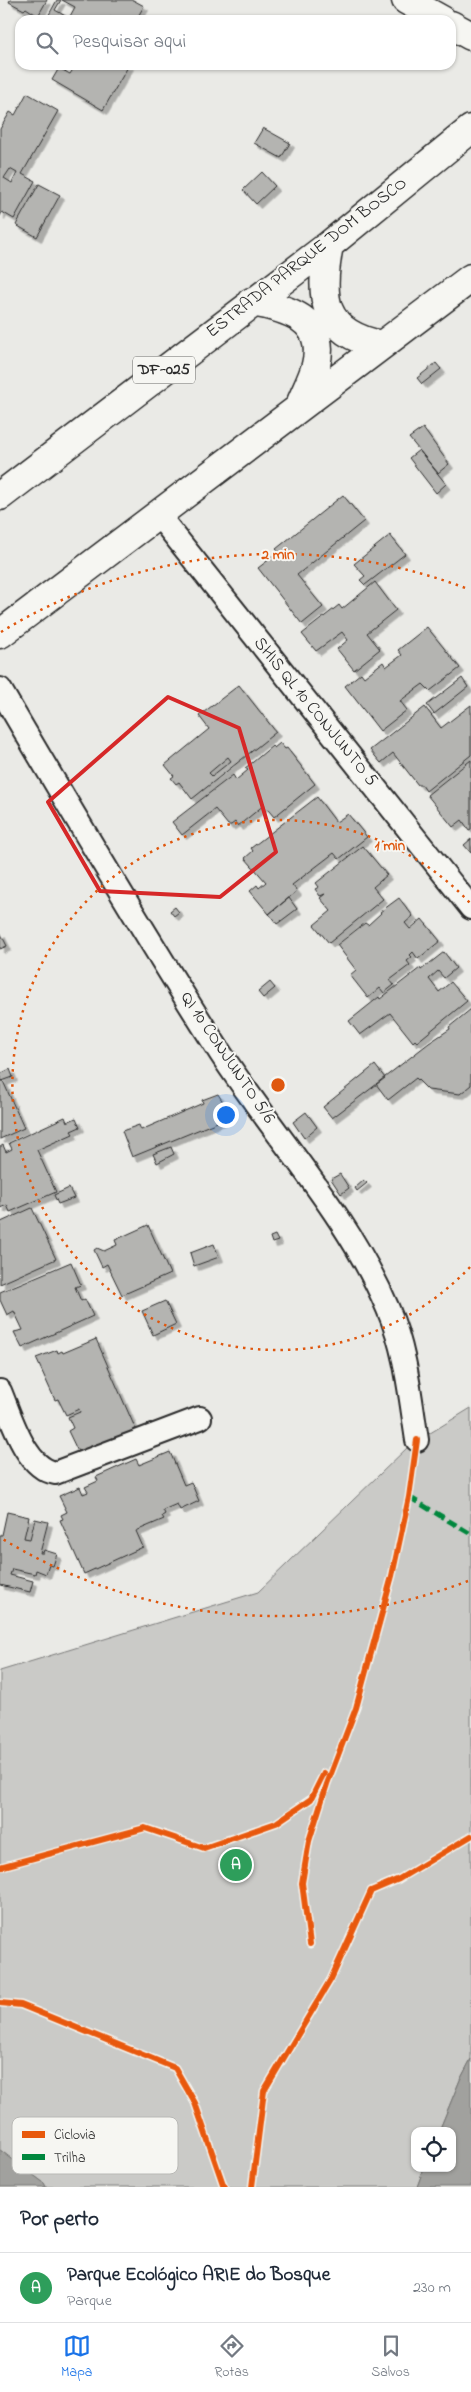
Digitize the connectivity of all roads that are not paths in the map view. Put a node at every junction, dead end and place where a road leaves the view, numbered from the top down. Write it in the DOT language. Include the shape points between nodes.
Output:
graph roads {
  1 [pos="406,0"];
  2 [pos="433,15"];
  3 [pos="456,28"];
  4 [pos="471,36"];
  5 [pos="471,129"];
  6 [pos="329,245"];
  7 [pos="471,278"];
  8 [pos="251,302"];
  9 [pos="380,345"];
  10 [pos="300,405"];
  11 [pos="0,496"];
  12 [pos="158,516"];
  13 [pos="0,634"];
  14 [pos="0,689"];
  15 [pos="471,908"];
  16 [pos="0,1391"];
  17 [pos="200,1418"];
  18 [pos="417,1440"];
  1 -- 2 [label="main road"];
  3 -- 4 [label="main road"];
  5 -- 6 [label="main road, ESTRADA PARQUE DOM BOSCO / DF-025"];
  6 -- 8 [label="main road, ESTRADA PARQUE DOM BOSCO / DF-025"];
  6 -- 9 [label="main road" via="323,277 329,310 348,335 362,342"];
  7 -- 9 [label="main road"];
  8 -- 10 [label="main road" via="279,306 300,317 313,330 318,346 316,365"];
  8 -- 11 [label="main road, ESTRADA PARQUE DOM BOSCO / DF-025"];
  9 -- 10 [label="main road"];
  10 -- 12 [label="main road"];
  12 -- 13 [label="main road"];
  12 -- 15 [label="street, SHIS QL 10 CONJUNTO 5"];
  14 -- 18 [label="street, QI 10 CONJUNTO 5/6" via="99,858 222,1055 352,1240 388,1308 401,1346"];
  16 -- 17 [label="street" via="29,1456 40,1468 55,1473"];
}
